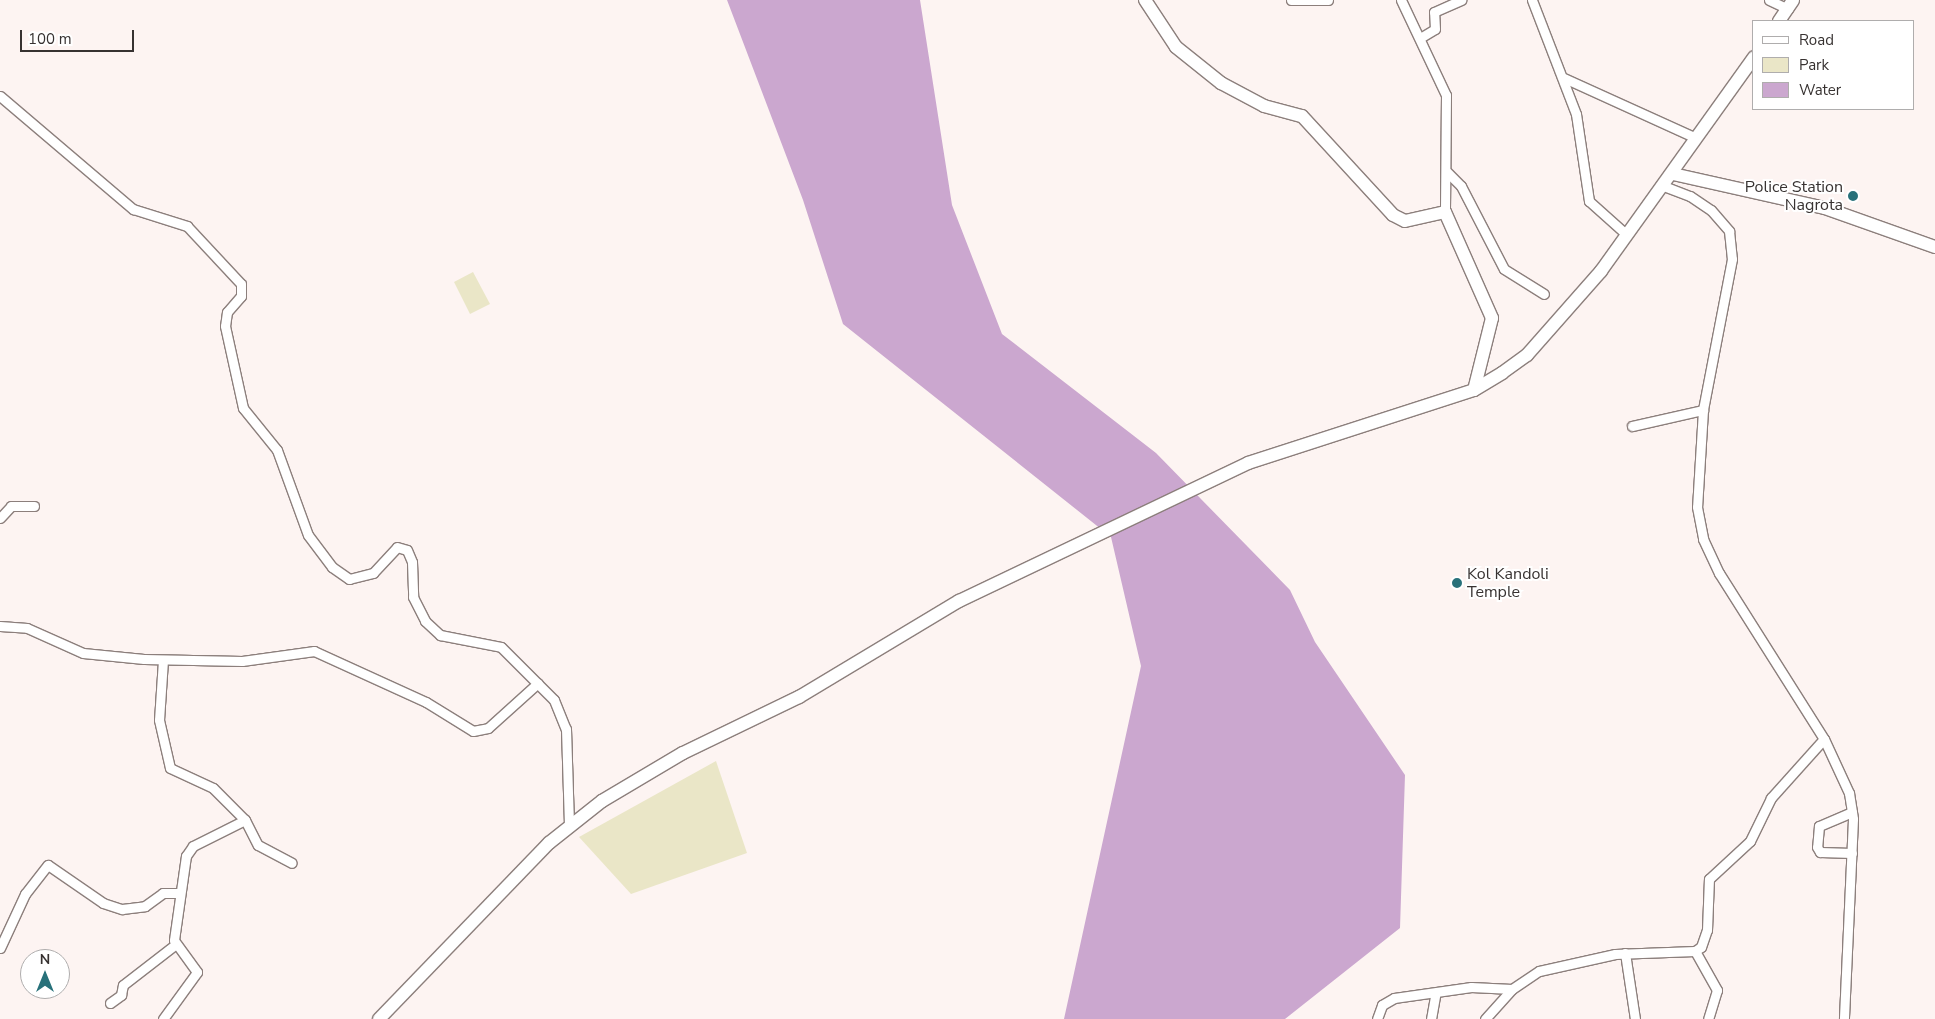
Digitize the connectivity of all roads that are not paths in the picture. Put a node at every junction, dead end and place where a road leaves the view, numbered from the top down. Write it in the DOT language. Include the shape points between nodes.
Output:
graph roads {
  1 [pos="1145,0"];
  2 [pos="1291,0"];
  3 [pos="1328,0"];
  4 [pos="1402,0"];
  5 [pos="1461,0"];
  6 [pos="1532,0"];
  7 [pos="1769,0"];
  8 [pos="1438,4"];
  9 [pos="1790,4"];
  10 [pos="1780,20"];
  11 [pos="1420,38"];
  12 [pos="1752,61"];
  13 [pos="1564,78"];
  14 [pos="0,96"];
  15 [pos="1694,137"];
  16 [pos="1448,172"];
  17 [pos="1673,174"];
  18 [pos="1661,185"];
  19 [pos="1445,212"];
  20 [pos="1627,235"];
  21 [pos="1935,247"];
  22 [pos="1544,294"];
  23 [pos="1474,390"];
  24 [pos="1703,410"];
  25 [pos="1632,426"];
  26 [pos="34,506"];
  27 [pos="0,518"];
  28 [pos="0,626"];
  29 [pos="163,660"];
  30 [pos="538,683"];
  31 [pos="1824,739"];
  32 [pos="1852,812"];
  33 [pos="245,820"];
  34 [pos="569,826"];
  35 [pos="1852,853"];
  36 [pos="292,863"];
  37 [pos="180,893"];
  38 [pos="176,944"];
  39 [pos="0,948"];
  40 [pos="1695,951"];
  41 [pos="1625,953"];
  42 [pos="1512,989"];
  43 [pos="1436,992"];
  44 [pos="110,1003"];
  45 [pos="163,1019"];
  46 [pos="379,1019"];
  47 [pos="1377,1019"];
  48 [pos="1431,1019"];
  49 [pos="1485,1019"];
  50 [pos="1635,1019"];
  51 [pos="1708,1019"];
  52 [pos="1844,1019"];
  1 -- 19 [label="main road" via="1176,47 1221,83 1264,106 1302,116 1393,214 1405,221"];
  2 -- 3 [label="street"];
  4 -- 11 [label="street"];
  5 -- 8 [label="street"];
  6 -- 13 [label="street"];
  7 -- 9 [label="street"];
  8 -- 11 [label="street" via="1432,14 1435,29"];
  9 -- 10 [label="main road"];
  11 -- 16 [label="street" via="1446,95"];
  12 -- 15 [label="main road"];
  13 -- 15 [label="street"];
  13 -- 20 [label="street" via="1576,114 1589,201"];
  14 -- 30 [label="street" via="133,209 187,226 241,284 240,296 227,312 225,326 243,408 277,450 308,535 332,567 349,579 367,576 401,546 410,555 413,597 425,621 440,635 501,647"];
  15 -- 17 [label="main road"];
  16 -- 19 [label="street"];
  16 -- 22 [label="street" via="1461,186 1504,269"];
  17 -- 18 [label="main road"];
  17 -- 21 [label="main road" via="1825,208"];
  18 -- 20 [label="main road"];
  18 -- 24 [label="street" via="1711,210 1729,231 1731,243 1719,345"];
  19 -- 23 [label="main road" via="1492,318"];
  20 -- 23 [label="main road" via="1577,301 1527,355"];
  23 -- 34 [label="main road" via="1248,463 1075,544 959,601 799,697 684,753"];
  24 -- 25 [label="street"];
  24 -- 31 [label="street" via="1697,507 1703,539 1719,574"];
  26 -- 27 [label="street" via="11,506"];
  28 -- 29 [label="street" via="27,628 83,653"];
  29 -- 30 [label="street" via="242,661 288,652 324,653 426,702 473,731 488,728"];
  29 -- 33 [label="street" via="160,720 170,768 213,788"];
  30 -- 34 [label="street" via="564,719"];
  31 -- 32 [label="street" via="1841,770"];
  31 -- 40 [label="street" via="1771,798 1750,841 1709,879 1707,930"];
  32 -- 35 [label="street"];
  32 -- 35 [label="street" via="1819,826 1817,847 1820,852"];
  33 -- 36 [label="street" via="258,845"];
  33 -- 37 [label="street" via="190,850"];
  34 -- 46 [label="main road"];
  35 -- 52 [label="street" via="1842,983"];
  37 -- 38 [label="street"];
  37 -- 39 [label="street" via="163,893 145,906 122,909 103,903 48,865 26,894"];
  38 -- 44 [label="street" via="123,985 122,995"];
  38 -- 45 [label="street" via="193,962 196,976"];
  40 -- 41 [label="street"];
  40 -- 51 [label="street" via="1717,990"];
  41 -- 42 [label="street" via="1539,971"];
  41 -- 50 [label="street"];
  42 -- 43 [label="street" via="1487,986"];
  42 -- 49 [label="street"];
  43 -- 47 [label="street" via="1387,999"];
  43 -- 48 [label="street"];
}
